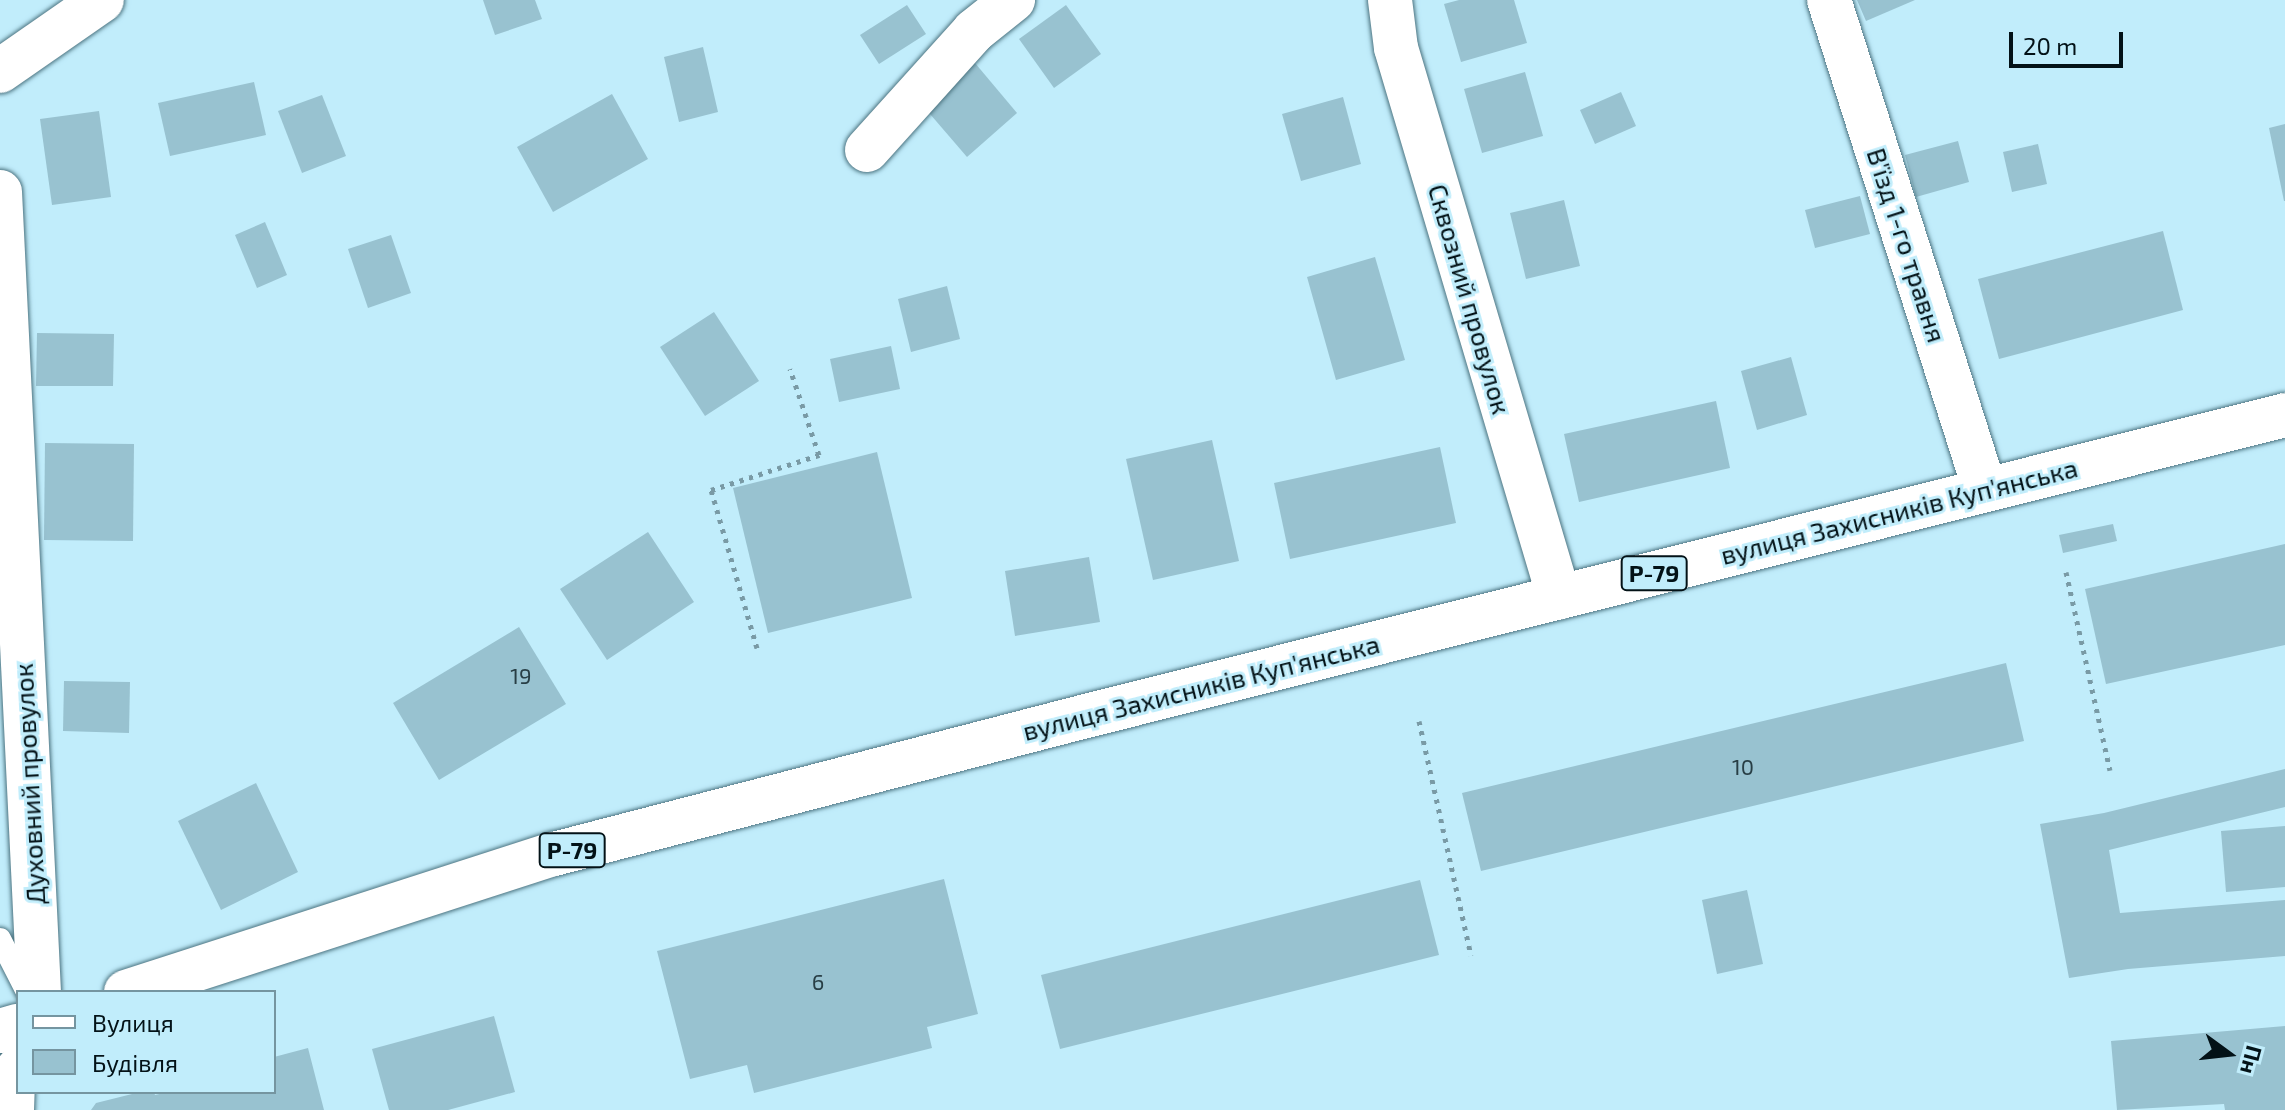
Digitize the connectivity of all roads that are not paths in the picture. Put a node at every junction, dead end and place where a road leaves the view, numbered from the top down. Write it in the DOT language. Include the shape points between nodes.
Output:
graph roads {
  1 [pos="102,0"];
  2 [pos="1013,0"];
  3 [pos="1390,0"];
  4 [pos="1829,0"];
  5 [pos="0,71"];
  6 [pos="867,150"];
  7 [pos="0,192"];
  8 [pos="2285,415"];
  9 [pos="1985,490"];
  10 [pos="1559,597"];
  11 [pos="0,939"];
  12 [pos="26,990"];
  13 [pos="39,990"];
  14 [pos="132,990"];
  15 [pos="16,1073"];
  16 [pos="12,1110"];
  1 -- 5 [label="main road"];
  2 -- 6 [label="main road" via="974,31"];
  3 -- 10 [label="main road, Сквозний провулок" via="1396,48"];
  4 -- 9 [label="main road, В'їзд 1-го травня"];
  7 -- 13 [label="main road, Духовний провулок"];
  8 -- 9 [label="main road, вулиця Захисників Куп'янська / Р-79"];
  9 -- 10 [label="main road, вулиця Захисників Куп'янська / Р-79"];
  10 -- 14 [label="main road, вулиця Захисників Куп'янська / Р-79" via="554,854"];
  11 -- 12 [label="lane"];
  15 -- 16 [label="main road"];
}
